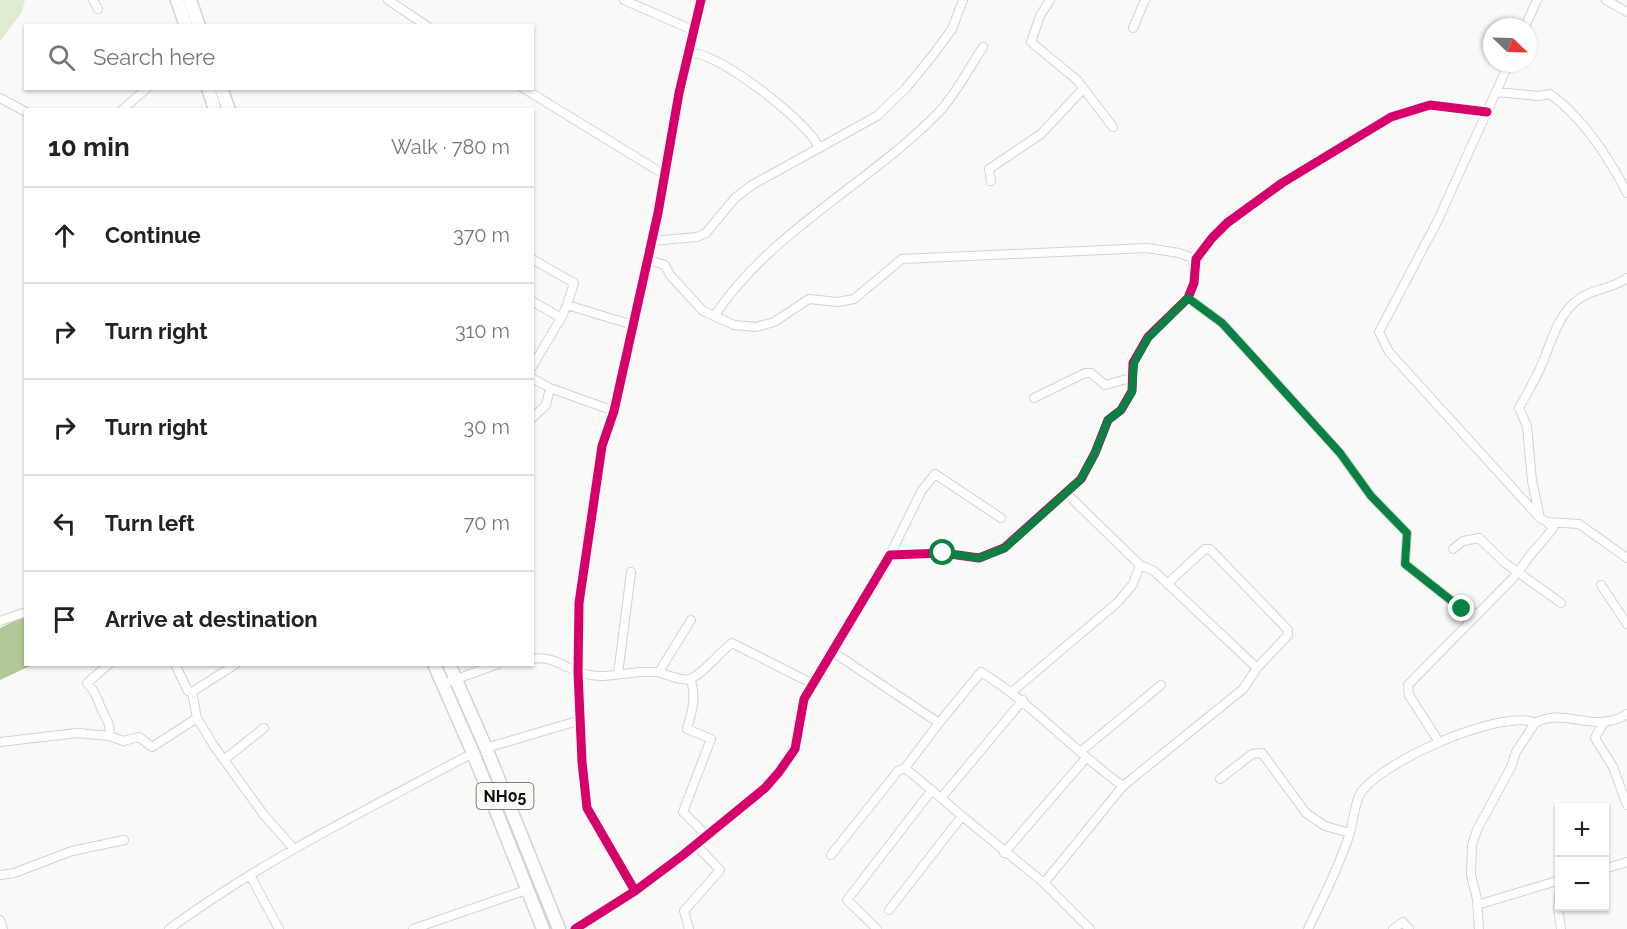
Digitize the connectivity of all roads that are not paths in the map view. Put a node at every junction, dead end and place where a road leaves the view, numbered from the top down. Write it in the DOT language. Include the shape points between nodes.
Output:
graph roads {
  1 [pos="93,0"];
  2 [pos="177,0"];
  3 [pos="190,0"];
  4 [pos="388,0"];
  5 [pos="624,0"];
  6 [pos="701,0"];
  7 [pos="963,0"];
  8 [pos="1050,0"];
  9 [pos="1145,0"];
  10 [pos="1537,0"];
  11 [pos="1606,0"];
  12 [pos="98,9"];
  13 [pos="1627,12"];
  14 [pos="1530,18"];
  15 [pos="185,24"];
  16 [pos="198,24"];
  17 [pos="424,24"];
  18 [pos="1133,28"];
  19 [pos="694,31"];
  20 [pos="983,47"];
  21 [pos="690,53"];
  22 [pos="1505,72"];
  23 [pos="1083,89"];
  24 [pos="145,90"];
  25 [pos="209,90"];
  26 [pos="222,90"];
  27 [pos="526,90"];
  28 [pos="1496,92"];
  29 [pos="0,98"];
  30 [pos="124,108"];
  31 [pos="214,108"];
  32 [pos="228,108"];
  33 [pos="24,111"];
  34 [pos="1487,112"];
  35 [pos="1113,127"];
  36 [pos="818,146"];
  37 [pos="665,176"];
  38 [pos="991,181"];
  39 [pos="1627,193"];
  40 [pos="651,241"];
  41 [pos="1196,259"];
  42 [pos="534,260"];
  43 [pos="648,260"];
  44 [pos="1627,278"];
  45 [pos="1188,298"];
  46 [pos="534,302"];
  47 [pos="567,305"];
  48 [pos="715,315"];
  49 [pos="561,318"];
  50 [pos="633,325"];
  51 [pos="534,365"];
  52 [pos="1131,378"];
  53 [pos="534,379"];
  54 [pos="550,388"];
  55 [pos="1034,398"];
  56 [pos="614,411"];
  57 [pos="534,416"];
  58 [pos="1066,493"];
  59 [pos="1001,519"];
  60 [pos="1544,520"];
  61 [pos="1453,549"];
  62 [pos="890,555"];
  63 [pos="1627,558"];
  64 [pos="1140,565"];
  65 [pos="632,572"];
  66 [pos="1519,572"];
  67 [pos="1167,584"];
  68 [pos="1601,585"];
  69 [pos="1561,603"];
  70 [pos="24,613"];
  71 [pos="1477,615"];
  72 [pos="691,620"];
  73 [pos="0,621"];
  74 [pos="1627,624"];
  75 [pos="833,652"];
  76 [pos="534,659"];
  77 [pos="107,666"];
  78 [pos="176,666"];
  79 [pos="233,666"];
  80 [pos="435,666"];
  81 [pos="450,666"];
  82 [pos="492,666"];
  83 [pos="1257,668"];
  84 [pos="578,672"];
  85 [pos="658,672"];
  86 [pos="618,674"];
  87 [pos="454,679"];
  88 [pos="690,679"];
  89 [pos="813,684"];
  90 [pos="443,685"];
  91 [pos="1161,685"];
  92 [pos="1013,691"];
  93 [pos="192,692"];
  94 [pos="1023,700"];
  95 [pos="1627,714"];
  96 [pos="197,718"];
  97 [pos="580,720"];
  98 [pos="939,723"];
  99 [pos="1535,723"];
  100 [pos="1603,724"];
  101 [pos="264,728"];
  102 [pos="109,736"];
  103 [pos="0,742"];
  104 [pos="1439,742"];
  105 [pos="486,748"];
  106 [pos="473,753"];
  107 [pos="1083,755"];
  108 [pos="225,759"];
  109 [pos="905,768"];
  110 [pos="1220,779"];
  111 [pos="1123,786"];
  112 [pos="932,790"];
  113 [pos="941,798"];
  114 [pos="1627,805"];
  115 [pos="962,816"];
  116 [pos="1350,833"];
  117 [pos="706,835"];
  118 [pos="124,840"];
  119 [pos="294,849"];
  120 [pos="1004,853"];
  121 [pos="683,855"];
  122 [pos="831,855"];
  123 [pos="1627,862"];
  124 [pos="1609,868"];
  125 [pos="0,875"];
  126 [pos="250,875"];
  127 [pos="1555,882"];
  128 [pos="1044,883"];
  129 [pos="526,890"];
  130 [pos="635,891"];
  131 [pos="1477,905"];
  132 [pos="889,910"];
  133 [pos="1558,911"];
  134 [pos="0,920"];
  135 [pos="3,929"];
  136 [pos="169,929"];
  137 [pos="279,929"];
  138 [pos="413,929"];
  139 [pos="543,929"];
  140 [pos="559,929"];
  141 [pos="574,929"];
  142 [pos="689,929"];
  143 [pos="877,929"];
  144 [pos="1090,929"];
  145 [pos="1308,929"];
  146 [pos="1393,929"];
  147 [pos="1409,929"];
  148 [pos="1479,929"];
  149 [pos="1561,929"];
  1 -- 12 [label="street"];
  2 -- 15 [label="highway"];
  3 -- 16 [label="highway"];
  4 -- 17 [label="street"];
  5 -- 19 [label="street"];
  6 -- 19 [label="street"];
  7 -- 36 [label="street" via="952,29 906,88 877,116"];
  8 -- 23 [label="street" via="1031,42 1069,72"];
  9 -- 18 [label="street"];
  10 -- 14 [label="street"];
  11 -- 13 [label="street"];
  19 -- 21 [label="street"];
  20 -- 48 [label="street" via="941,110 906,144 764,257"];
  21 -- 36 [label="street" via="715,59 770,97 814,137"];
  21 -- 37 [label="street"];
  22 -- 28 [label="street"];
  23 -- 35 [label="street"];
  23 -- 38 [label="street" via="1041,134 989,169"];
  24 -- 30 [label="street"];
  25 -- 31 [label="highway"];
  26 -- 32 [label="highway"];
  27 -- 37 [label="street"];
  28 -- 34 [label="street"];
  28 -- 39 [label="street" via="1550,94 1565,105 1618,175"];
  29 -- 33 [label="street"];
  34 -- 41 [label="street" via="1430,105 1391,117 1282,183 1212,238"];
  34 -- 60 [label="street" via="1438,220 1379,332 1389,352"];
  36 -- 40 [label="street" via="735,198 706,233"];
  37 -- 40 [label="street"];
  40 -- 43 [label="street"];
  41 -- 45 [label="street"];
  41 -- 48 [label="street" via="1147,248 902,259 854,299 809,299 774,322 756,327 734,325"];
  42 -- 47 [label="street" via="574,283"];
  43 -- 48 [label="street" via="665,265 703,311"];
  43 -- 50 [label="street"];
  44 -- 60 [label="street" via="1614,287 1582,296 1570,306 1519,408 1527,426 1532,481"];
  45 -- 52 [label="street" via="1148,338 1134,363"];
  45 -- 71 [label="street" via="1222,323 1407,533 1405,564 1462,609"];
  46 -- 49 [label="street"];
  47 -- 49 [label="street"];
  47 -- 50 [label="street"];
  49 -- 51 [label="street"];
  50 -- 56 [label="street"];
  52 -- 55 [label="street" via="1105,385 1091,373 1085,374"];
  52 -- 58 [label="street" via="1132,392 1121,410 1108,420 1081,479"];
  53 -- 54 [label="street"];
  54 -- 56 [label="street"];
  54 -- 57 [label="street" via="546,405"];
  56 -- 84 [label="street" via="602,446 579,603"];
  58 -- 62 [label="street" via="1005,548 979,558 943,553"];
  58 -- 64 [label="street"];
  59 -- 62 [label="street" via="934,474"];
  60 -- 63 [label="street" via="1579,524"];
  60 -- 66 [label="street" via="1553,528 1531,551"];
  61 -- 66 [label="street" via="1463,541 1479,538"];
  62 -- 75 [label="street"];
  64 -- 67 [label="street" via="1154,571"];
  64 -- 92 [label="street" via="1133,584 1118,602"];
  65 -- 86 [label="street"];
  66 -- 69 [label="street"];
  66 -- 71 [label="street"];
  67 -- 83 [label="street"];
  67 -- 83 [label="street" via="1205,549 1215,552 1288,630 1287,638"];
  68 -- 74 [label="street"];
  70 -- 73 [label="street"];
  71 -- 104 [label="street" via="1408,685 1409,695"];
  72 -- 85 [label="street"];
  75 -- 89 [label="street"];
  75 -- 98 [label="street"];
  76 -- 84 [label="street" via="562,662"];
  77 -- 102 [label="street" via="87,683 99,695 101,708 109,719"];
  78 -- 93 [label="street"];
  79 -- 93 [label="street"];
  80 -- 90 [label="highway, NH05"];
  81 -- 87 [label="highway, NH05"];
  82 -- 87 [label="street"];
  83 -- 111 [label="street" via="1243,689"];
  84 -- 86 [label="street" via="593,676"];
  84 -- 97 [label="street"];
  85 -- 86 [label="street"];
  85 -- 88 [label="street"];
  87 -- 90 [label="street"];
  87 -- 105 [label="highway, NH05"];
  88 -- 89 [label="street" via="732,642"];
  88 -- 117 [label="street" via="694,687 693,708 687,729 711,739 683,812"];
  89 -- 117 [label="street" via="804,699 795,749 784,765 765,788"];
  90 -- 106 [label="highway, NH05"];
  91 -- 107 [label="street"];
  92 -- 94 [label="street"];
  92 -- 98 [label="street" via="981,672"];
  93 -- 96 [label="street"];
  94 -- 107 [label="street"];
  94 -- 113 [label="street"];
  95 -- 100 [label="street"];
  96 -- 102 [label="street" via="152,747 139,737 123,741"];
  96 -- 108 [label="street"];
  97 -- 105 [label="street"];
  97 -- 130 [label="street" via="587,808"];
  98 -- 109 [label="street"];
  99 -- 100 [label="street" via="1543,718 1571,718"];
  99 -- 104 [label="street" via="1526,718"];
  99 -- 131 [label="street" via="1516,752 1474,837 1470,860"];
  100 -- 114 [label="street" via="1595,738 1613,767"];
  101 -- 108 [label="street"];
  102 -- 103 [label="street" via="77,734"];
  104 -- 116 [label="street" via="1372,780 1359,795"];
  105 -- 140 [label="highway, NH05"];
  106 -- 119 [label="street"];
  106 -- 129 [label="highway, NH05"];
  107 -- 111 [label="street"];
  107 -- 120 [label="street"];
  108 -- 119 [label="street" via="264,815"];
  109 -- 112 [label="street"];
  109 -- 122 [label="street" via="889,781"];
  110 -- 116 [label="street" via="1252,754 1262,753 1306,813 1325,826"];
  111 -- 128 [label="street"];
  112 -- 113 [label="street"];
  112 -- 143 [label="street" via="847,900"];
  113 -- 115 [label="street"];
  115 -- 120 [label="street"];
  115 -- 132 [label="street"];
  116 -- 145 [label="street"];
  117 -- 121 [label="street"];
  118 -- 125 [label="street" via="72,851"];
  119 -- 126 [label="street"];
  120 -- 128 [label="street"];
  121 -- 130 [label="street"];
  121 -- 142 [label="street" via="698,846 720,870 684,911"];
  123 -- 124 [label="street"];
  126 -- 136 [label="street"];
  126 -- 137 [label="street"];
  127 -- 131 [label="street"];
  128 -- 144 [label="street"];
  129 -- 138 [label="street"];
  129 -- 139 [label="highway, NH05"];
  130 -- 141 [label="street"];
  131 -- 148 [label="street"];
  133 -- 149 [label="street"];
  134 -- 135 [label="street"];
  146 -- 147 [label="street" via="1403,922"];
}
